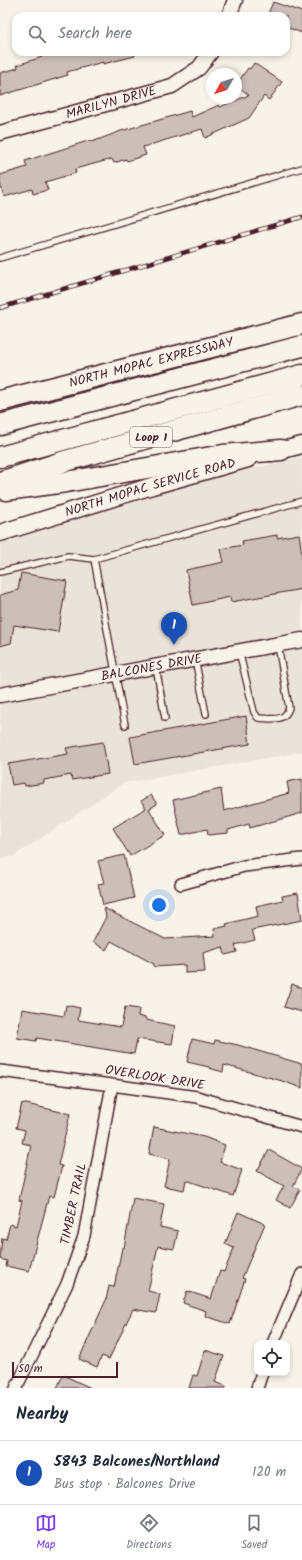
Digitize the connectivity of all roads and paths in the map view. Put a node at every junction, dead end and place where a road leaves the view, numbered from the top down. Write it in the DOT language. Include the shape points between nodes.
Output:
graph roads {
  1 [pos="235,0"];
  2 [pos="230,12"];
  3 [pos="208,56"];
  4 [pos="0,133"];
  5 [pos="302,168"];
  6 [pos="0,258"];
  7 [pos="302,324"];
  8 [pos="302,346"];
  9 [pos="302,375"];
  10 [pos="302,395"];
  11 [pos="0,401"];
  12 [pos="0,425"];
  13 [pos="302,445"];
  14 [pos="281,450"];
  15 [pos="0,457"];
  16 [pos="0,482"];
  17 [pos="0,491"];
  18 [pos="302,501"];
  19 [pos="0,533"];
  20 [pos="94,559"];
  21 [pos="0,572"];
  22 [pos="302,640"];
  23 [pos="278,644"];
  24 [pos="239,651"];
  25 [pos="195,659"];
  26 [pos="155,666"];
  27 [pos="114,673"];
  28 [pos="0,695"];
  29 [pos="206,714"];
  30 [pos="165,718"];
  31 [pos="124,725"];
  32 [pos="302,859"];
  33 [pos="181,884"];
  34 [pos="0,1072"];
  35 [pos="112,1085"];
  36 [pos="302,1127"];
  37 [pos="302,1274"];
  38 [pos="274,1340"];
  39 [pos="261,1376"];
  40 [pos="16,1388"];
  41 [pos="257,1388"];
  1 -- 2 [label="street"];
  3 -- 4 [label="street, MARILYN DRIVE" via="199,68 172,86"];
  5 -- 6 [label="lane"];
  7 -- 11 [label="highway, NORTH MOPAC EXPRESSWAY"];
  8 -- 12 [label="highway"];
  9 -- 15 [label="highway"];
  10 -- 16 [label="highway, Loop 1" via="62,462"];
  13 -- 14 [label="main road, NORTH MOPAC SERVICE ROAD"];
  14 -- 17 [label="highway" via="223,455"];
  14 -- 19 [label="main road, NORTH MOPAC SERVICE ROAD" via="152,486"];
  18 -- 20 [label="lane"];
  20 -- 21 [label="lane" via="68,556"];
  20 -- 27 [label="lane"];
  22 -- 23 [label="street, BALCONES DRIVE"];
  23 -- 24 [label="street, BALCONES DRIVE"];
  23 -- 24 [label="lane" via="290,708 287,715 280,719 258,718 254,712"];
  24 -- 25 [label="street, BALCONES DRIVE"];
  25 -- 26 [label="street, BALCONES DRIVE"];
  25 -- 29 [label="lane"];
  26 -- 27 [label="street, BALCONES DRIVE"];
  26 -- 30 [label="lane"];
  27 -- 28 [label="street, BALCONES DRIVE"];
  27 -- 31 [label="lane"];
  32 -- 33 [label="street" via="244,866"];
  34 -- 35 [label="street, OVERLOOK DRIVE"];
  35 -- 36 [label="street, OVERLOOK DRIVE" via="197,1097"];
  35 -- 40 [label="street, TIMBER TRAIL" via="84,1236 67,1284"];
  37 -- 38 [label="street"];
  39 -- 41 [label="street"];
}
